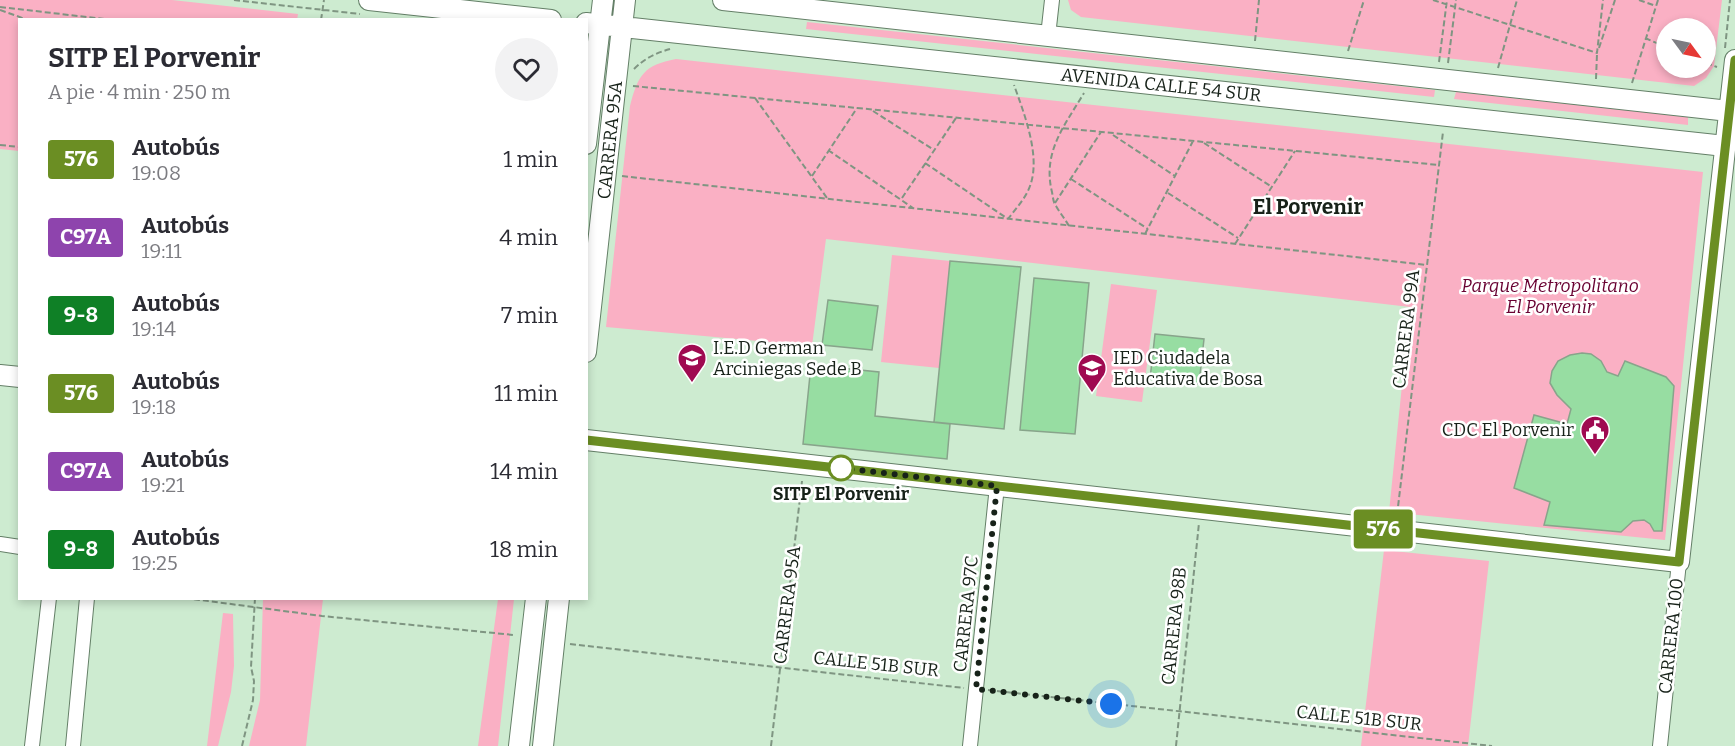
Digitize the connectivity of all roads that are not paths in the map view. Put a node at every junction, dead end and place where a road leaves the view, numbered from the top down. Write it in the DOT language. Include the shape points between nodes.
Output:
graph roads {
  1 [pos="603,0"];
  2 [pos="625,0"];
  3 [pos="723,0"];
  4 [pos="1052,0"];
  5 [pos="367,7"];
  6 [pos="523,18"];
  7 [pos="593,24"];
  8 [pos="622,27"];
  9 [pos="1048,36"];
  10 [pos="1726,64"];
  11 [pos="588,110"];
  12 [pos="1732,112"];
  13 [pos="1730,146"];
  14 [pos="588,334"];
  15 [pos="0,375"];
  16 [pos="18,377"];
  17 [pos="588,440"];
  18 [pos="997,486"];
  19 [pos="0,544"];
  20 [pos="18,547"];
  21 [pos="1679,562"];
  22 [pos="49,600"];
  23 [pos="87,600"];
  24 [pos="536,600"];
  25 [pos="559,600"];
  26 [pos="32,746"];
  27 [pos="73,746"];
  28 [pos="519,746"];
  29 [pos="543,746"];
  30 [pos="970,746"];
  31 [pos="1660,746"];
  1 -- 7 [label="street, CARRERA 95A"];
  2 -- 8 [label="street, CARRERA 95A"];
  3 -- 9 [label="street, AVENIDA CALLE 54 SUR"];
  4 -- 9 [label="street"];
  5 -- 6 [label="street"];
  7 -- 8 [label="street, AVENIDA CALLE 54 SUR"];
  7 -- 11 [label="street, CARRERA 95A"];
  8 -- 13 [label="street, AVENIDA CALLE 54 SUR"];
  8 -- 14 [label="street, CARRERA 95A"];
  9 -- 12 [label="street, AVENIDA CALLE 54 SUR"];
  10 -- 12 [label="street, CARRERA 100"];
  12 -- 13 [label="street, CARRERA 100"];
  13 -- 21 [label="street, CARRERA 100"];
  15 -- 16 [label="street"];
  17 -- 18 [label="street"];
  18 -- 21 [label="street"];
  18 -- 30 [label="street, CARRERA 97C"];
  19 -- 20 [label="street"];
  21 -- 31 [label="street, CARRERA 100"];
  22 -- 26 [label="street"];
  23 -- 27 [label="street"];
  24 -- 28 [label="street"];
  25 -- 29 [label="street"];
}
